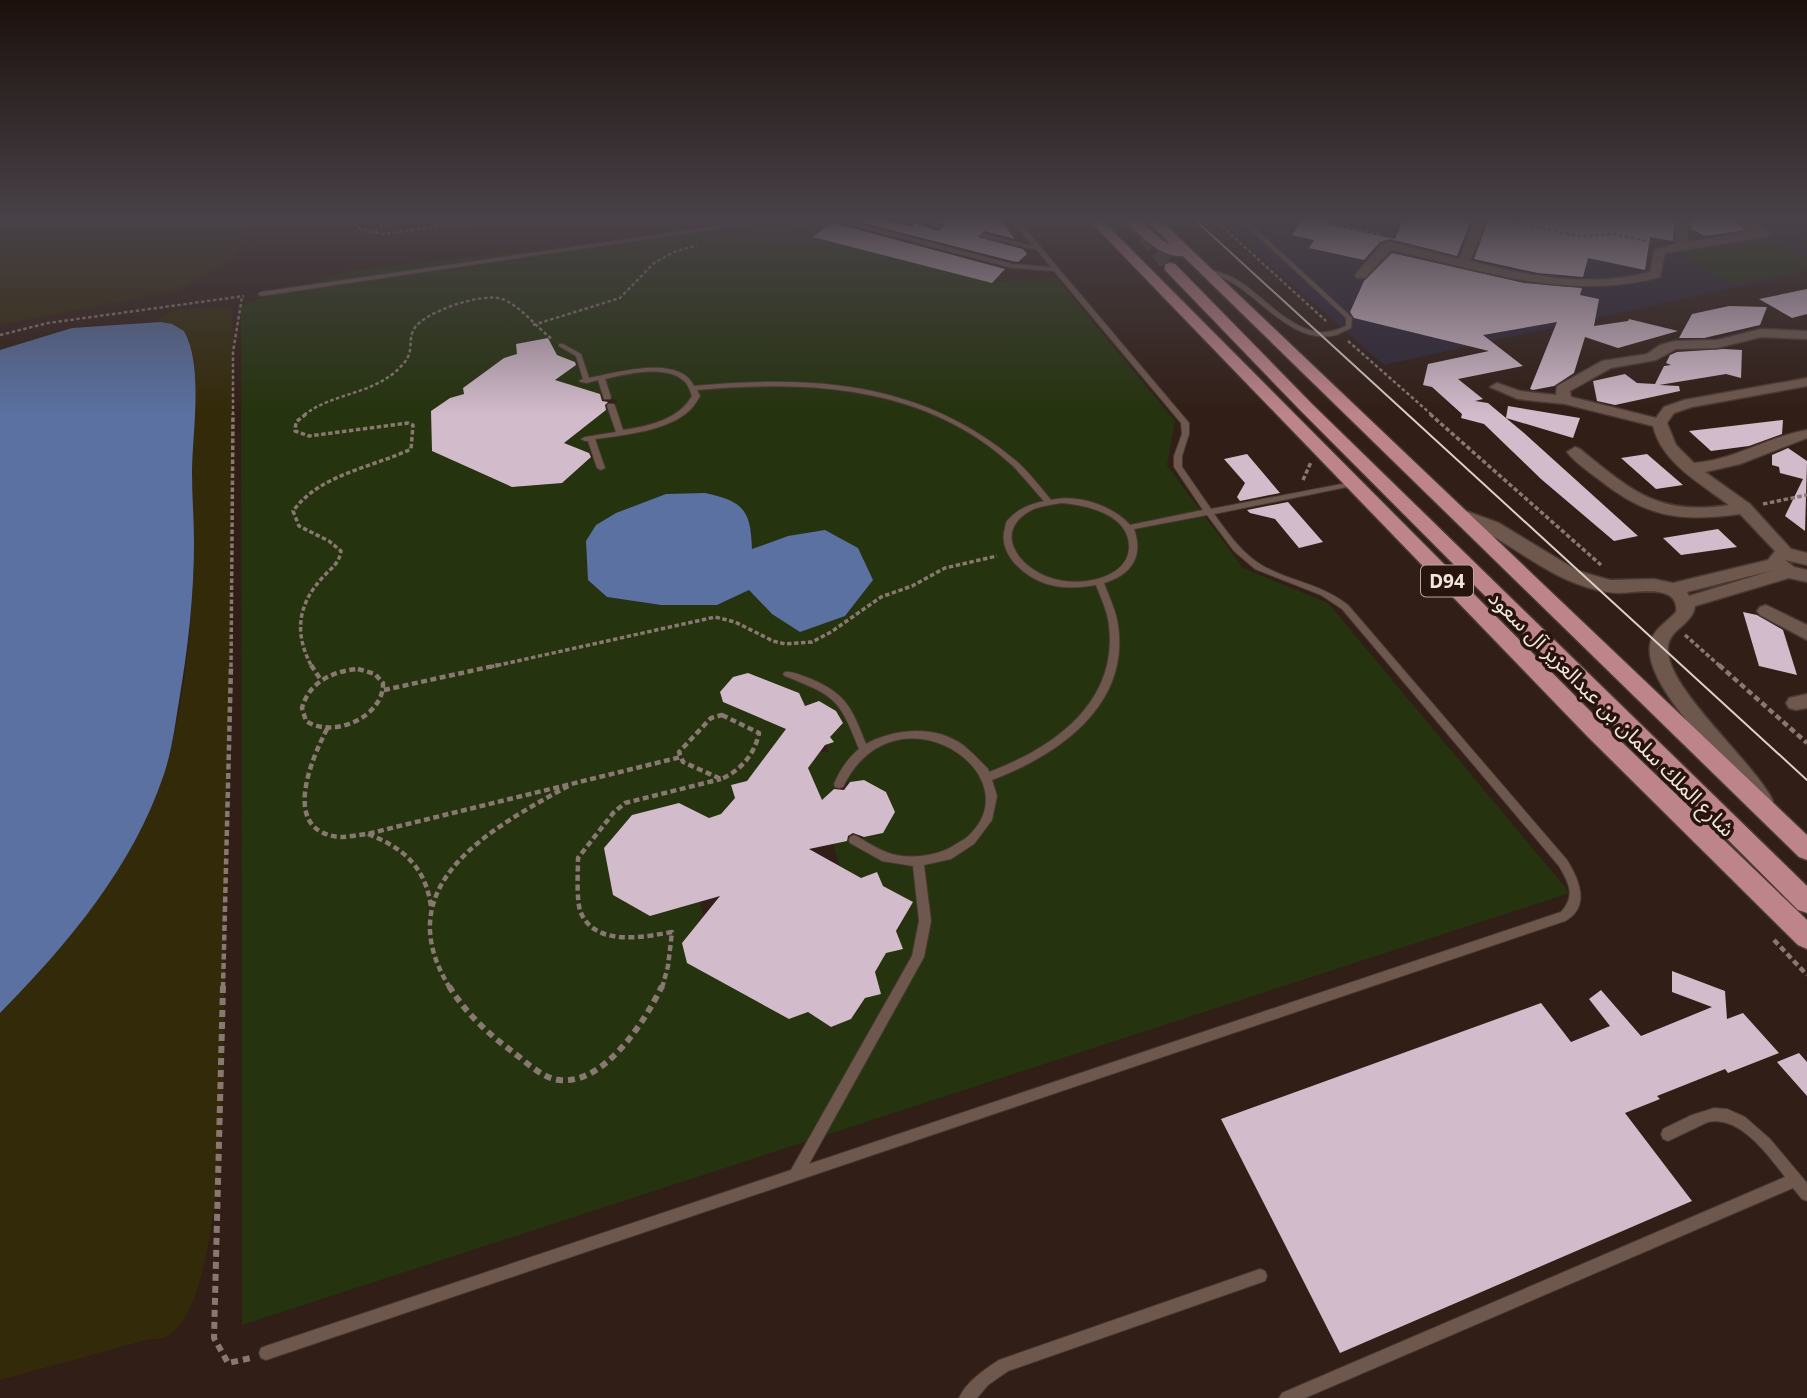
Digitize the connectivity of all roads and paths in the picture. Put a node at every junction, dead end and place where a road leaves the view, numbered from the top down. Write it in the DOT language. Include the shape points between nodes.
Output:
graph roads {
  1 [pos="335,283"];
  2 [pos="636,283"];
  3 [pos="1068,283"];
  4 [pos="1157,283"];
  5 [pos="1186,283"];
  6 [pos="1221,283"];
  7 [pos="1238,283"];
  8 [pos="1285,283"];
  9 [pos="1311,283"];
  10 [pos="1564,283"];
  11 [pos="1605,283"];
  12 [pos="261,294"];
  13 [pos="242,297"];
  14 [pos="533,325"];
  15 [pos="1338,332"];
  16 [pos="0,335"];
  17 [pos="1807,335"];
  18 [pos="561,345"];
  19 [pos="601,378"];
  20 [pos="1807,382"];
  21 [pos="1497,387"];
  22 [pos="694,388"];
  23 [pos="607,397"];
  24 [pos="1565,400"];
  25 [pos="611,407"];
  26 [pos="1660,423"];
  27 [pos="620,432"];
  28 [pos="1807,435"];
  29 [pos="1575,452"];
  30 [pos="601,468"];
  31 [pos="1692,468"];
  32 [pos="1352,484"];
  33 [pos="1807,495"];
  34 [pos="1048,501"];
  35 [pos="1744,509"];
  36 [pos="1210,512"];
  37 [pos="1458,513"];
  38 [pos="1127,528"];
  39 [pos="1010,553"];
  40 [pos="1807,559"];
  41 [pos="1790,566"];
  42 [pos="1099,582"];
  43 [pos="1629,586"];
  44 [pos="1678,596"];
  45 [pos="1766,611"];
  46 [pos="1673,624"];
  47 [pos="1807,633"];
  48 [pos="788,674"];
  49 [pos="321,680"];
  50 [pos="384,690"];
  51 [pos="327,729"];
  52 [pos="1807,743"];
  53 [pos="864,750"];
  54 [pos="681,757"];
  55 [pos="986,778"];
  56 [pos="721,779"];
  57 [pos="839,784"];
  58 [pos="570,785"];
  59 [pos="1772,817"];
  60 [pos="367,834"];
  61 [pos="855,839"];
  62 [pos="1807,850"];
  63 [pos="918,863"];
  64 [pos="1807,902"];
  65 [pos="431,908"];
  66 [pos="1807,937"];
  67 [pos="1668,1134"];
  68 [pos="796,1174"];
  69 [pos="1795,1180"];
  70 [pos="1807,1195"];
  71 [pos="1260,1276"];
  72 [pos="266,1353"];
  73 [pos="967,1398"];
  74 [pos="1287,1398"];
  1 -- 12 [label="lane"];
  2 -- 14 [label="path" via="620,298"];
  3 -- 36 [label="lane" via="1185,423 1187,433 1176,463"];
  4 -- 32 [label="main road, شارع الملك سلمان بن عبدالعزيز آل سعود / D94"];
  5 -- 64 [label="main road"];
  6 -- 37 [label="main road, شارع الملك سلمان بن عبدالعزيز آل سعود / D94"];
  7 -- 15 [label="lane" via="1295,326"];
  8 -- 15 [label="path"];
  9 -- 15 [label="lane" via="1349,318 1349,327"];
  10 -- 11 [label="street"];
  12 -- 13 [label="path"];
  13 -- 16 [label="path" via="48,323"];
  13 -- 72 [label="path" via="233,352 233,580 214,1338 228,1363"];
  14 -- 18 [label="path"];
  14 -- 49 [label="path" via="497,297 432,314 416,326 410,353 393,375 319,406 296,422 295,430 309,436 413,425 411,449 320,486 293,511 295,524 334,542 341,551 338,562 308,597 298,629 302,652"];
  15 -- 43 [label="path"];
  17 -- 24 [label="street" via="1761,333 1717,344 1665,348 1651,356 1607,364 1565,384"];
  18 -- 19 [label="lane" via="579,355 585,381"];
  19 -- 22 [label="lane" via="661,369 686,377"];
  19 -- 23 [label="lane"];
  20 -- 26 [label="street" via="1689,403 1669,410"];
  21 -- 24 [label="street" via="1518,395"];
  22 -- 27 [label="lane" via="695,401 675,418"];
  22 -- 34 [label="lane" via="806,383 911,403 958,423 1000,450"];
  24 -- 26 [label="street"];
  25 -- 27 [label="lane"];
  26 -- 31 [label="street" via="1667,445"];
  27 -- 30 [label="lane" via="588,438"];
  28 -- 31 [label="street" via="1771,443 1732,462"];
  29 -- 35 [label="street" via="1624,492 1651,506 1697,514"];
  31 -- 35 [label="street"];
  32 -- 36 [label="lane"];
  32 -- 66 [label="main road, شارع الملك سلمان بن عبدالعزيز آل سعود / D94"];
  33 -- 35 [label="path"];
  34 -- 38 [label="lane" via="1099,507"];
  34 -- 39 [label="lane" via="1027,508 1012,521 1006,536"];
  35 -- 41 [label="street"];
  36 -- 38 [label="lane"];
  36 -- 68 [label="lane" via="1247,561 1320,589 1353,615 1563,863 1575,884 1571,910"];
  37 -- 43 [label="street" via="1492,524 1571,575 1603,585"];
  37 -- 59 [label="main road, شارع الملك سلمان بن عبدالعزيز آل سعود / D94"];
  38 -- 42 [label="lane" via="1134,546 1128,564"];
  39 -- 42 [label="lane" via="1024,569 1046,580 1073,585"];
  39 -- 50 [label="path" via="943,569 868,604 826,637 802,644 767,641 727,618 715,617"];
  40 -- 41 [label="street"];
  41 -- 44 [label="street"];
  42 -- 55 [label="lane" via="1114,626 1115,645 1098,701 1054,747"];
  43 -- 44 [label="street" via="1648,583"];
  44 -- 46 [label="street" via="1686,613"];
  45 -- 47 [label="street"];
  46 -- 52 [label="path"];
  46 -- 59 [label="street" via="1659,645 1664,674 1747,776"];
  48 -- 53 [label="lane" via="840,697"];
  49 -- 50 [label="path" via="346,670 369,670 383,681"];
  49 -- 51 [label="path" via="304,697 302,715 307,722"];
  50 -- 51 [label="path" via="365,717"];
  51 -- 60 [label="path" via="308,770 304,812 308,822 326,834"];
  53 -- 55 [label="lane" via="893,737 941,739 969,754"];
  53 -- 57 [label="lane"];
  54 -- 56 [label="path"];
  54 -- 56 [label="path" via="680,752 711,718 722,715 759,733 759,744 730,776"];
  54 -- 58 [label="path"];
  55 -- 63 [label="lane" via="990,806 978,834 953,854"];
  56 -- 65 [label="path" via="625,803 578,858 580,912 585,919 620,939 672,932 664,982 653,1005 624,1044 589,1075 561,1081 548,1077 474,1019 443,976 433,952"];
  58 -- 60 [label="path"];
  58 -- 65 [label="path" via="499,825 470,848"];
  59 -- 62 [label="main road, شارع الملك سلمان بن عبدالعزيز آل سعود / D94"];
  60 -- 65 [label="path" via="386,841 416,863 429,889"];
  61 -- 63 [label="lane" via="883,857"];
  63 -- 68 [label="lane" via="925,921 918,957"];
  67 -- 69 [label="lane" via="1712,1114 1738,1119 1755,1132"];
  68 -- 72 [label="lane"];
  69 -- 70 [label="lane"];
  69 -- 74 [label="lane"];
  71 -- 73 [label="lane" via="1004,1365"];
}
